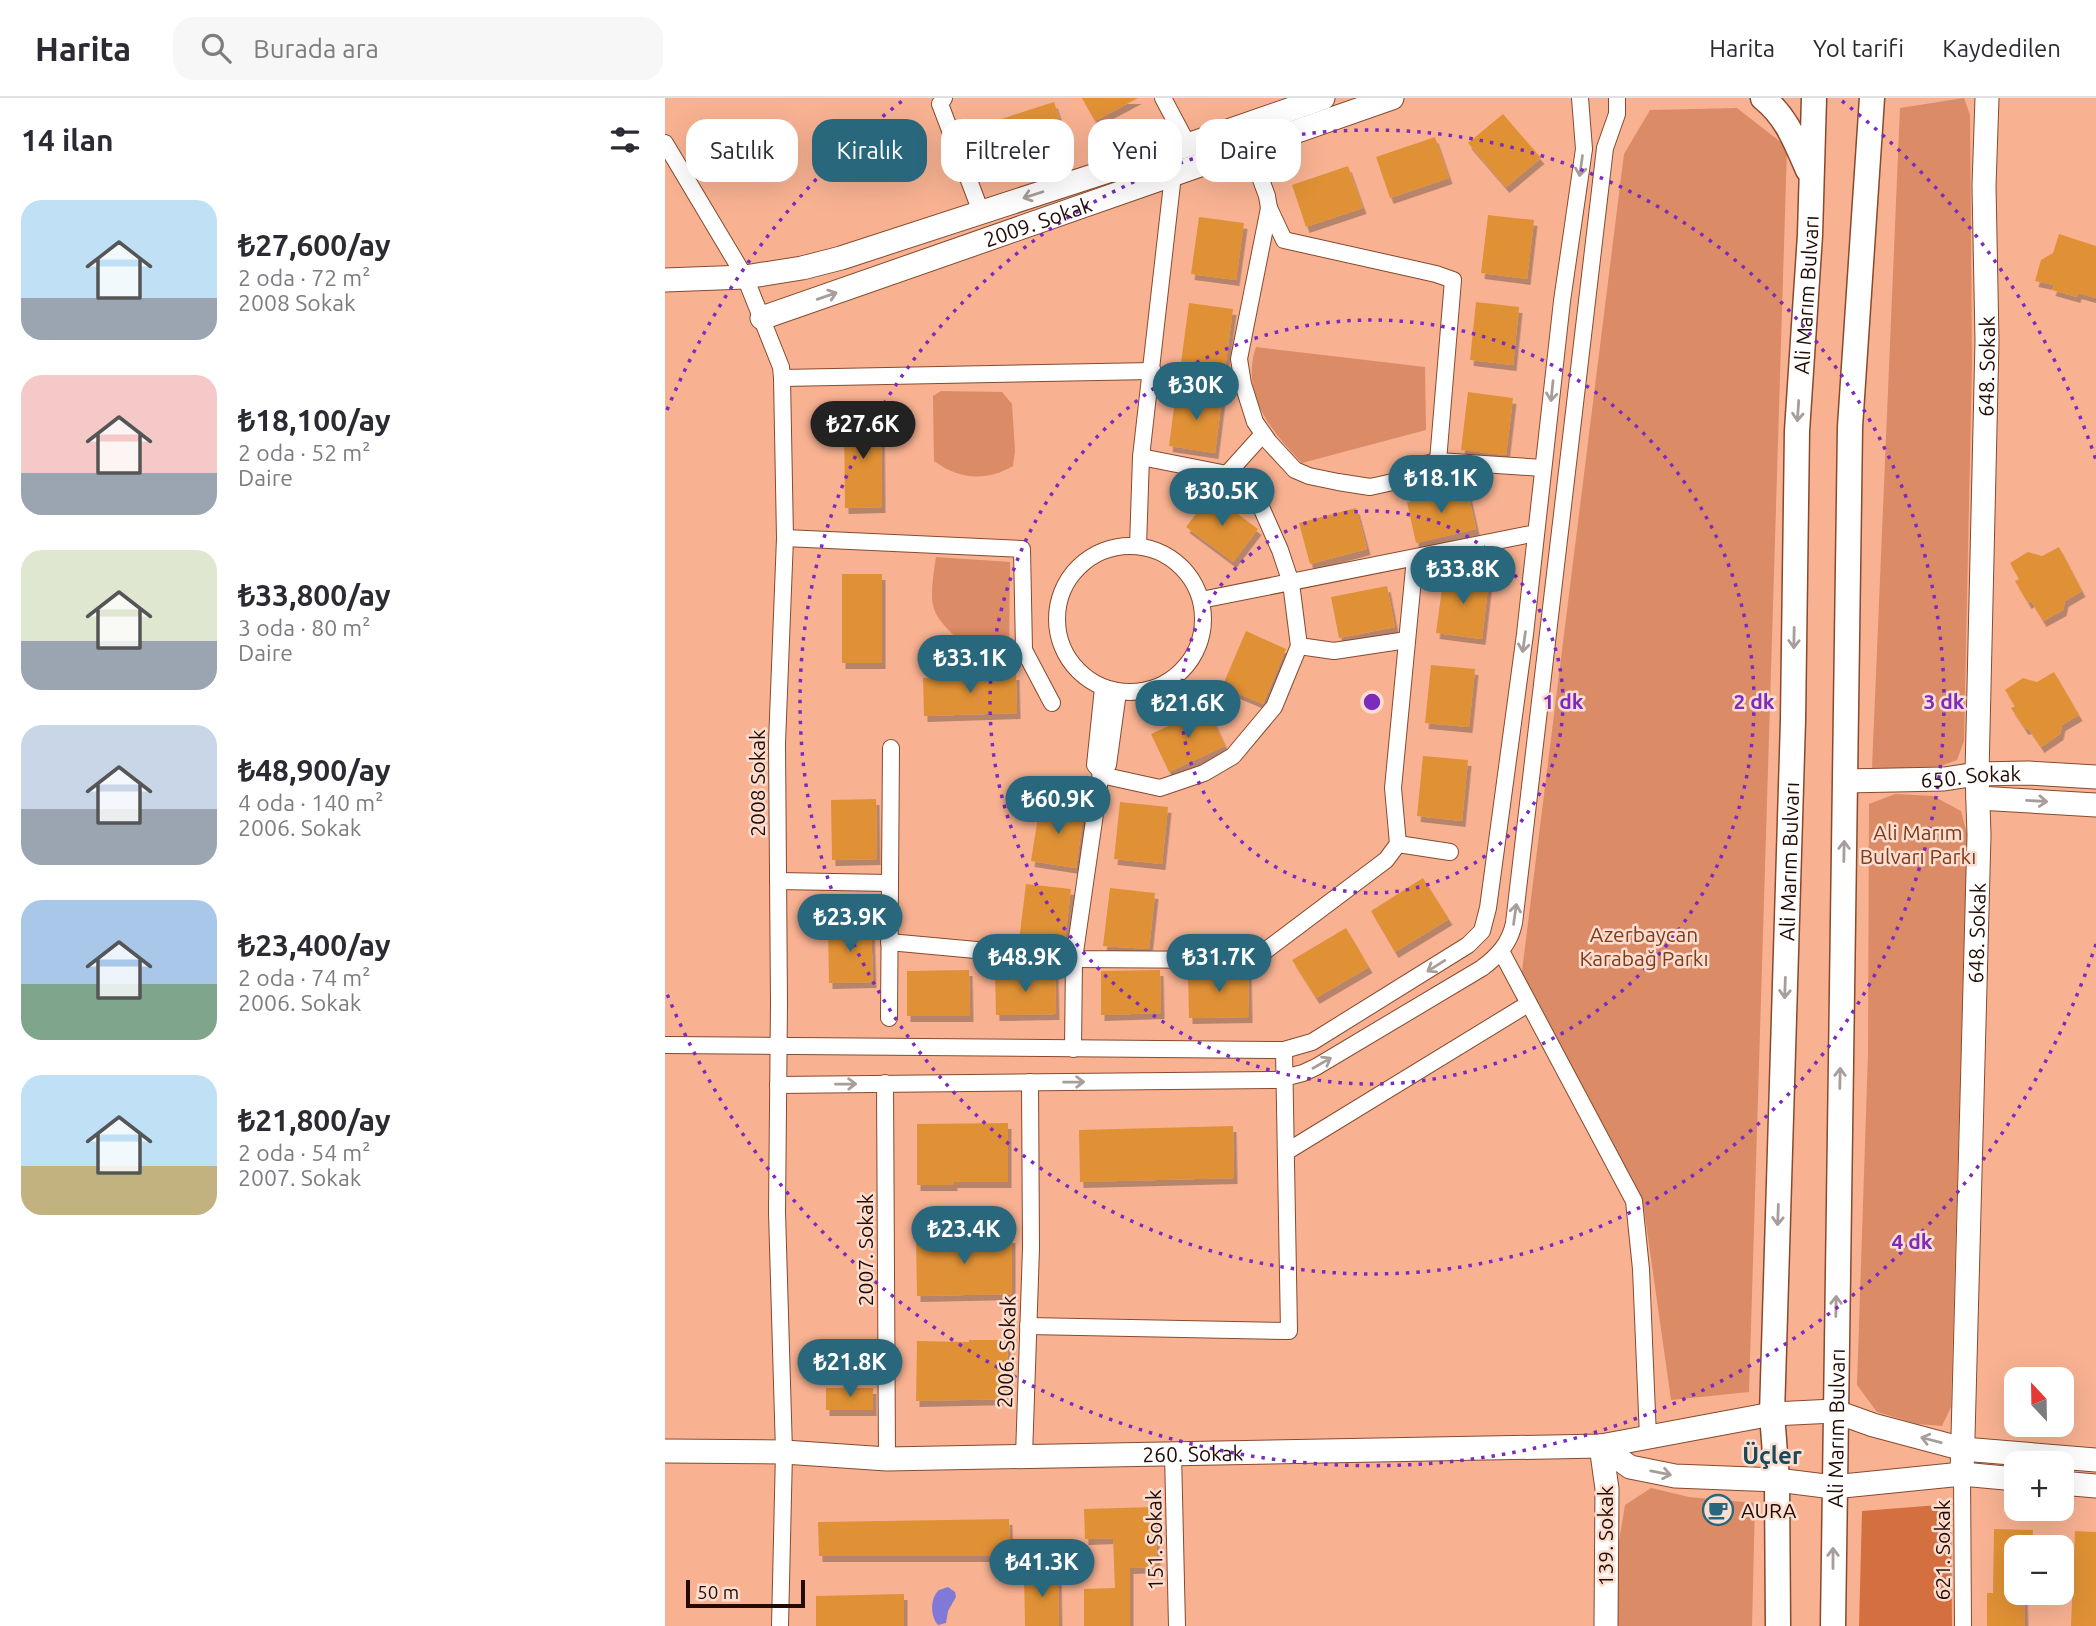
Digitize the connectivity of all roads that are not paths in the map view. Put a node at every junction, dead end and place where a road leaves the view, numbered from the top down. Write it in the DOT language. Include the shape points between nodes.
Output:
graph roads {
  1 [pos="944,98"];
  2 [pos="1163,98"];
  3 [pos="1392,98"];
  4 [pos="1580,98"];
  5 [pos="1617,98"];
  6 [pos="1763,98"];
  7 [pos="1814,98"];
  8 [pos="1873,98"];
  9 [pos="1987,98"];
  10 [pos="1315,108"];
  11 [pos="1272,119"];
  12 [pos="1298,119"];
  13 [pos="1196,142"];
  14 [pos="665,143"];
  15 [pos="1188,145"];
  16 [pos="1811,177"];
  17 [pos="1153,182"];
  18 [pos="1172,182"];
  19 [pos="1262,182"];
  20 [pos="1269,208"];
  21 [pos="981,212"];
  22 [pos="745,277"];
  23 [pos="665,280"];
  24 [pos="762,318"];
  25 [pos="1153,370"];
  26 [pos="782,378"];
  27 [pos="1263,434"];
  28 [pos="1141,457"];
  29 [pos="1439,461"];
  30 [pos="1543,468"];
  31 [pos="1227,474"];
  32 [pos="1536,533"];
  33 [pos="785,538"];
  34 [pos="1138,546"];
  35 [pos="1415,558"];
  36 [pos="1291,583"];
  37 [pos="1202,600"];
  38 [pos="1408,640"];
  39 [pos="1299,646"];
  40 [pos="1110,690"];
  41 [pos="1052,703"];
  42 [pos="891,748"];
  43 [pos="1101,774"];
  44 [pos="1977,774"];
  45 [pos="2096,777"];
  46 [pos="1845,781"];
  47 [pos="1978,798"];
  48 [pos="2096,805"];
  49 [pos="1398,844"];
  50 [pos="1450,852"];
  51 [pos="778,881"];
  52 [pos="890,883"];
  53 [pos="889,942"];
  54 [pos="1501,951"];
  55 [pos="1074,959"];
  56 [pos="1528,1004"];
  57 [pos="889,1018"];
  58 [pos="665,1045"];
  59 [pos="778,1046"];
  60 [pos="1073,1049"];
  61 [pos="1284,1051"];
  62 [pos="1286,1078"];
  63 [pos="1030,1082"];
  64 [pos="885,1083"];
  65 [pos="778,1084"];
  66 [pos="1286,1152"];
  67 [pos="1028,1326"];
  68 [pos="1834,1411"];
  69 [pos="1772,1414"];
  70 [pos="1648,1437"];
  71 [pos="1601,1446"];
  72 [pos="1963,1448"];
  73 [pos="665,1451"];
  74 [pos="784,1452"];
  75 [pos="1173,1454"];
  76 [pos="1024,1456"];
  77 [pos="887,1459"];
  78 [pos="2096,1460"];
  79 [pos="1962,1474"];
  80 [pos="2004,1478"];
  81 [pos="1777,1480"];
  82 [pos="2074,1484"];
  83 [pos="2096,1486"];
  84 [pos="1833,1487"];
  85 [pos="780,1626"];
  86 [pos="1177,1626"];
  87 [pos="1605,1626"];
  88 [pos="1778,1626"];
  89 [pos="1833,1626"];
  90 [pos="1963,1626"];
  1 -- 21 [label="street" via="940,104"];
  2 -- 15 [label="street"];
  3 -- 10 [label="street, 2009. Sokak"];
  4 -- 30 [label="street, one-way" via="1584,149"];
  54 -- 5 [label="street, one-way" via="1514,923 1605,148 1617,114"];
  6 -- 16 [label="main road" via="1790,130"];
  7 -- 16 [label="main road, Ali Marım Bulvarı"];
  8 -- 46 [label="main road, Ali Marım Bulvarı" via="1850,427"];
  9 -- 44 [label="street, 648. Sokak" via="1987,355"];
  10 -- 11 [label="street, 2009. Sokak"];
  10 -- 12 [label="street, 2009. Sokak"];
  13 -- 15 [label="street, 2009. Sokak"];
  14 -- 22 [label="street, 2008 Sokak"];
  15 -- 21 [label="street, 2009. Sokak, one-way"];
  16 -- 69 [label="main road, Ali Marım Bulvarı, one-way" via="1797,431 1793,734"];
  24 -- 17 [label="street, 2009. Sokak, one-way"];
  18 -- 25 [label="street"];
  19 -- 20 [label="street"];
  20 -- 27 [label="street" via="1239,359 1255,422"];
  20 -- 29 [label="street" via="1284,240 1453,280"];
  21 -- 22 [label="street, 2009. Sokak" via="841,258"];
  22 -- 23 [label="street, 2009. Sokak"];
  22 -- 24 [label="street, 2008 Sokak"];
  24 -- 26 [label="street, 2008 Sokak"];
  25 -- 26 [label="street"];
  25 -- 28 [label="street"];
  26 -- 33 [label="street, 2008 Sokak"];
  27 -- 29 [label="street" via="1295,470 1370,487"];
  27 -- 31 [label="street"];
  28 -- 31 [label="street"];
  28 -- 34 [label="street"];
  29 -- 30 [label="street"];
  30 -- 32 [label="street"];
  31 -- 36 [label="street" via="1248,487 1261,507"];
  32 -- 35 [label="street"];
  32 -- 61 [label="street, one-way" via="1482,931 1444,961 1312,1042"];
  33 -- 41 [label="street" via="1022,549 1024,650"];
  33 -- 51 [label="street, 2008 Sokak" via="777,743"];
  34 -- 37 [label="street" via="1171,558 1190,577"];
  34 -- 40 [label="street" via="1097,553 1067,581 1059,600 1059,641 1068,660 1082,676"];
  35 -- 36 [label="street"];
  35 -- 38 [label="street"];
  36 -- 37 [label="street"];
  36 -- 39 [label="street"];
  37 -- 40 [label="street" via="1201,641 1178,675 1160,687 1140,692"];
  38 -- 39 [label="street" via="1334,651"];
  38 -- 49 [label="street" via="1393,788"];
  39 -- 43 [label="street" via="1274,707 1233,756 1204,773 1160,788"];
  40 -- 43 [label="street" via="1108,765"];
  42 -- 52 [label="street"];
  43 -- 55 [label="street"];
  44 -- 45 [label="street, 650. Sokak"];
  44 -- 46 [label="street, 650. Sokak"];
  44 -- 47 [label="street, 648. Sokak"];
  68 -- 46 [label="main road, Ali Marım Bulvarı, one-way"];
  47 -- 48 [label="street, one-way"];
  47 -- 72 [label="street, 648. Sokak"];
  49 -- 50 [label="street"];
  49 -- 55 [label="street" via="1386,860 1257,957"];
  51 -- 52 [label="street"];
  51 -- 59 [label="street, 2008 Sokak"];
  52 -- 53 [label="street"];
  53 -- 55 [label="street"];
  53 -- 57 [label="street"];
  54 -- 56 [label="street"];
  62 -- 54 [label="street, one-way" via="1316,1067 1482,968"];
  55 -- 60 [label="street"];
  56 -- 66 [label="street"];
  56 -- 70 [label="street" via="1634,1201"];
  58 -- 59 [label="street"];
  59 -- 60 [label="street"];
  59 -- 65 [label="street, 2008 Sokak"];
  60 -- 61 [label="street"];
  61 -- 62 [label="street"];
  63 -- 62 [label="street, one-way"];
  62 -- 66 [label="street"];
  63 -- 64 [label="street"];
  63 -- 67 [label="street, 2006. Sokak"];
  65 -- 64 [label="street, one-way"];
  64 -- 77 [label="street, 2007. Sokak"];
  65 -- 74 [label="street, 2008 Sokak"];
  66 -- 67 [label="street" via="1289,1331"];
  67 -- 76 [label="street, 2006. Sokak"];
  68 -- 69 [label="street, 260. Sokak"];
  72 -- 68 [label="street, one-way"];
  68 -- 84 [label="main road, Ali Marım Bulvarı"];
  69 -- 70 [label="street, 260. Sokak"];
  69 -- 81 [label="main road, Ali Marım Bulvarı"];
  70 -- 71 [label="street, 260. Sokak"];
  71 -- 75 [label="street, 260. Sokak"];
  71 -- 81 [label="street, one-way" via="1630,1468 1675,1476"];
  71 -- 87 [label="street, 139. Sokak" via="1607,1489"];
  72 -- 78 [label="street"];
  72 -- 79 [label="street, 648. Sokak"];
  73 -- 74 [label="street, 260. Sokak"];
  74 -- 77 [label="street, 260. Sokak"];
  74 -- 85 [label="street, 2008 Sokak"];
  75 -- 76 [label="street, 260. Sokak"];
  75 -- 86 [label="street, 151. Sokak"];
  76 -- 77 [label="street, 260. Sokak"];
  79 -- 80 [label="street"];
  79 -- 84 [label="street"];
  79 -- 90 [label="street, 621. Sokak"];
  81 -- 84 [label="street"];
  81 -- 88 [label="main road, Ali Marım Bulvarı"];
  82 -- 83 [label="street"];
  89 -- 84 [label="main road, Ali Marım Bulvarı, one-way"];
}
